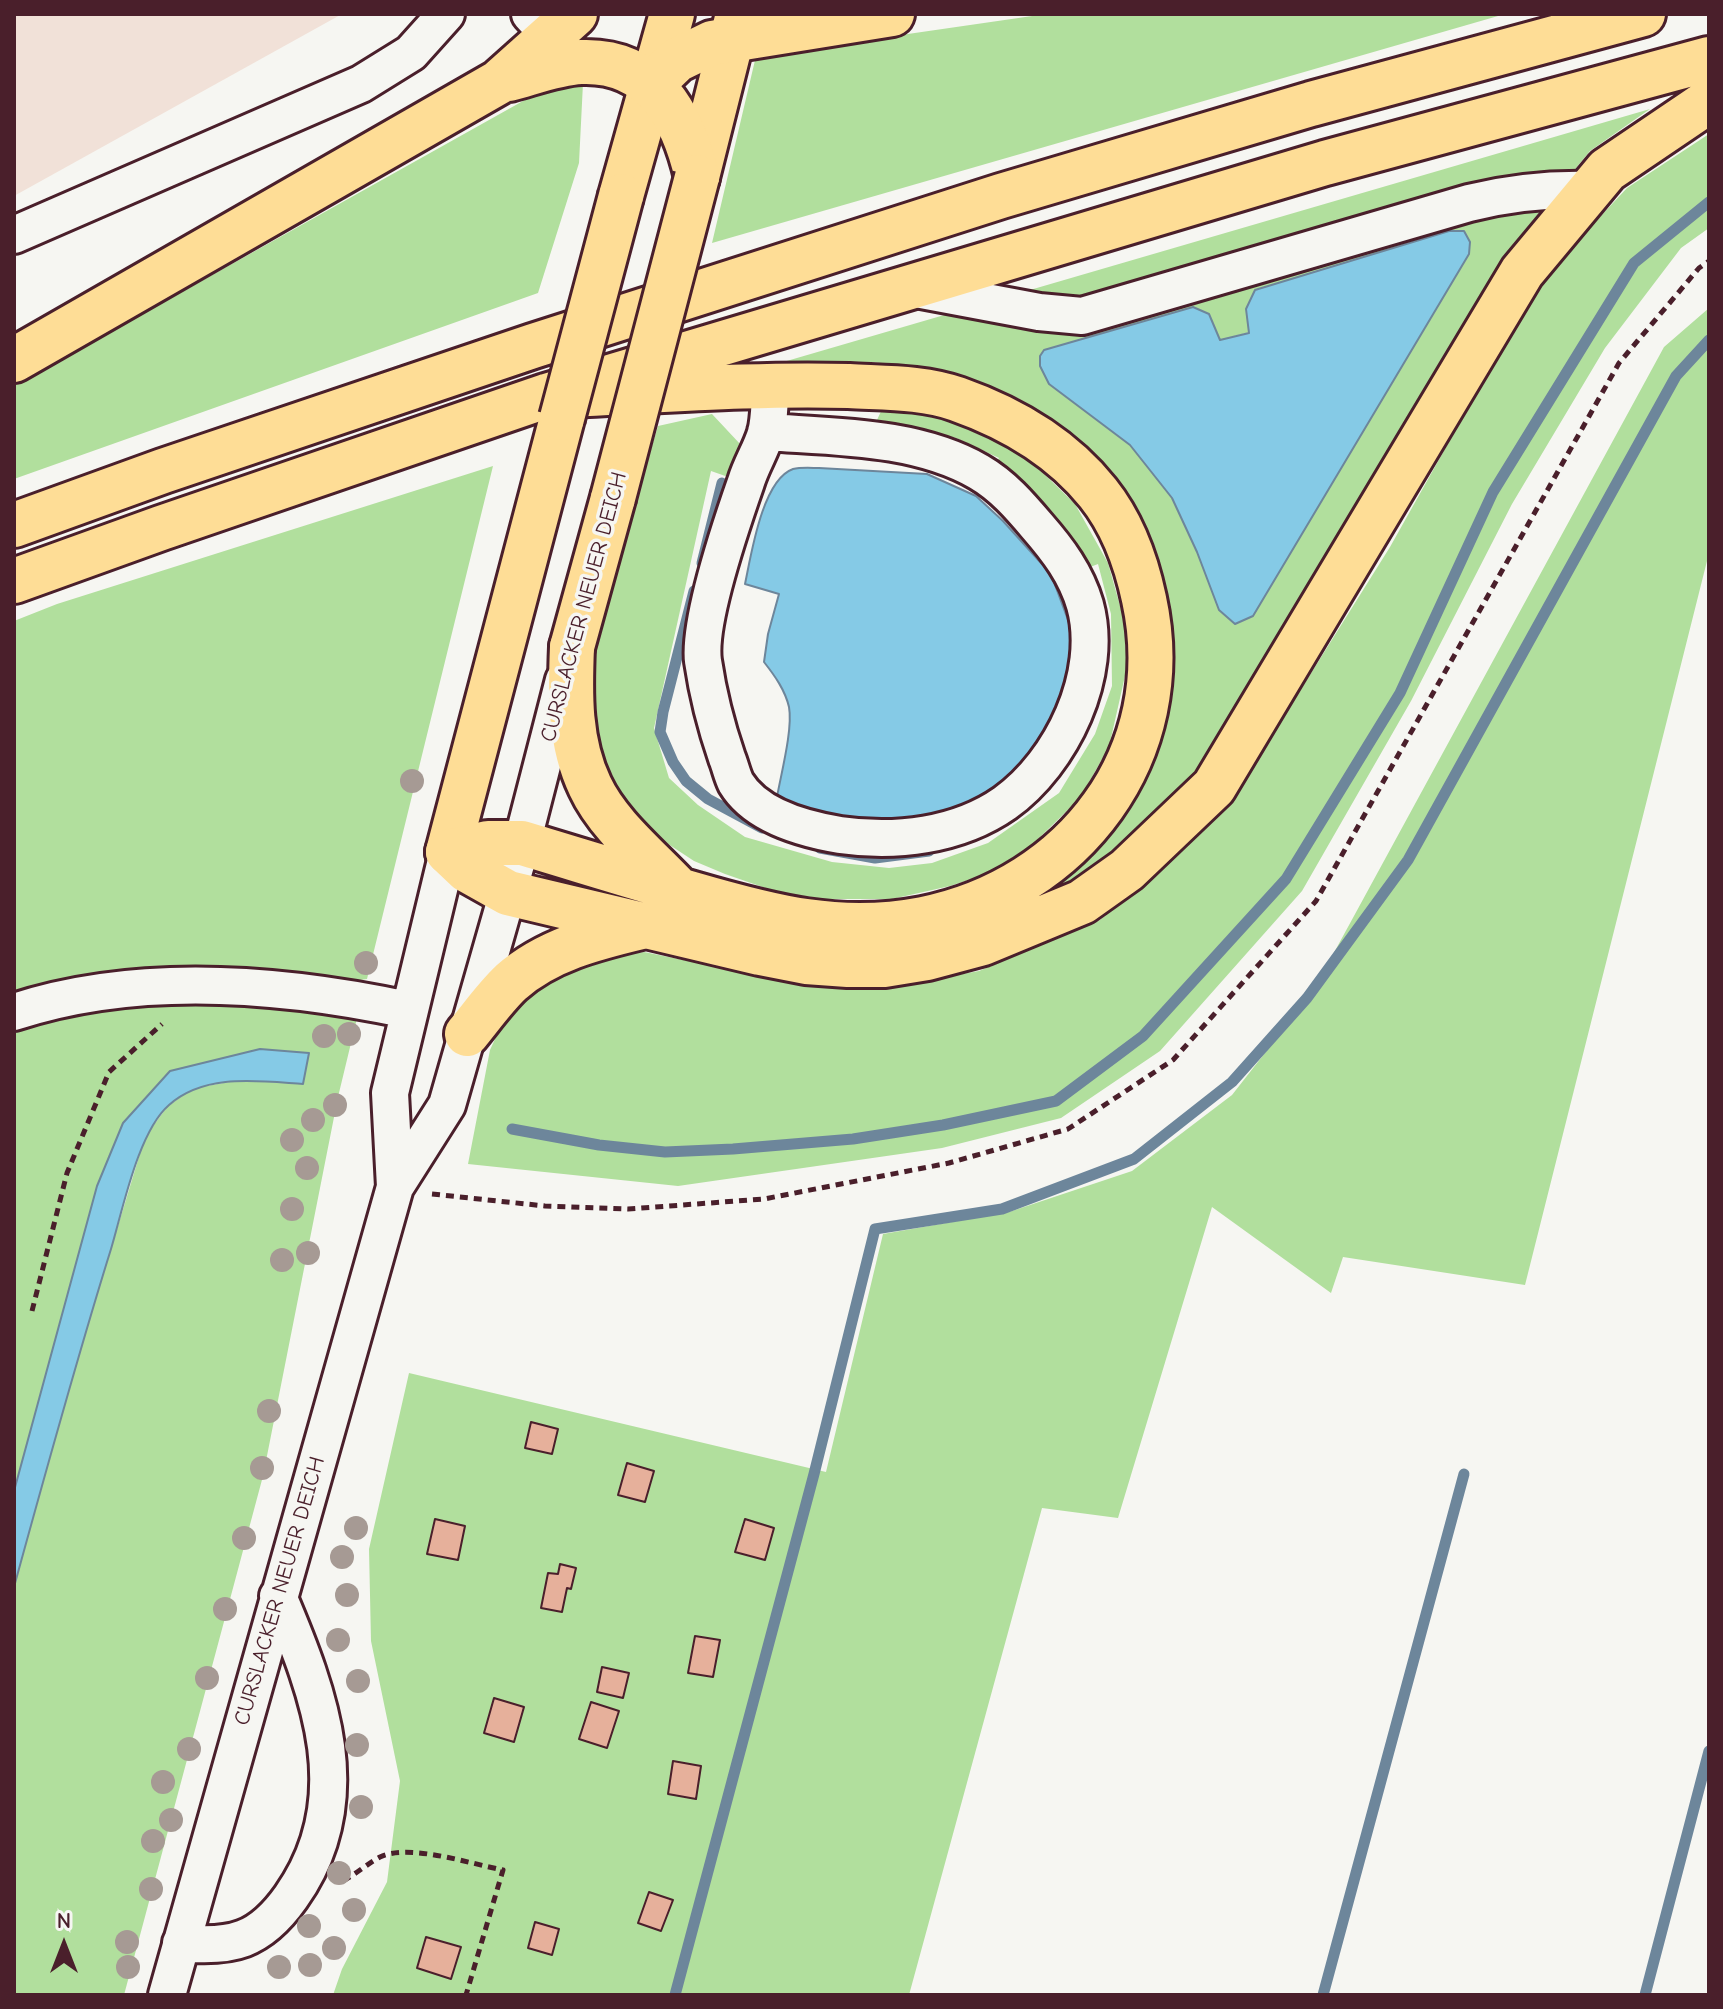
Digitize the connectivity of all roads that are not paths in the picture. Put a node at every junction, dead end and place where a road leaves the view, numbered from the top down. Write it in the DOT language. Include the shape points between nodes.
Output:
graph roads {
  1 [pos="446,14"];
  2 [pos="672,14"];
  3 [pos="892,14"];
  4 [pos="1643,14"];
  5 [pos="552,22"];
  6 [pos="735,26"];
  7 [pos="1709,59"];
  8 [pos="499,82"];
  9 [pos="652,84"];
  10 [pos="1709,101"];
  11 [pos="697,177"];
  12 [pos="1590,190"];
  13 [pos="14,235"];
  14 [pos="911,288"];
  15 [pos="14,360"];
  16 [pos="771,387"];
  17 [pos="546,396"];
  18 [pos="766,432"];
  19 [pos="14,525"];
  20 [pos="14,581"];
  21 [pos="572,647"];
  22 [pos="522,843"];
  23 [pos="448,852"];
  24 [pos="679,890"];
  25 [pos="508,893"];
  26 [pos="647,926"];
  27 [pos="408,1010"];
  28 [pos="14,1012"];
  29 [pos="467,1034"];
  30 [pos="395,1187"];
  31 [pos="278,1596"];
  32 [pos="181,1943"];
  33 [pos="167,1995"];
  1 -- 13 [label="street" via="411,53 361,84"];
  2 -- 9 [label="main road, CURSLACKER NEUER DEICH"];
  3 -- 6 [label="main road"];
  4 -- 19 [label="main road" via="1001,196 533,346"];
  5 -- 8 [label="main road"];
  6 -- 9 [label="main road" via="690,51"];
  6 -- 11 [label="main road, CURSLACKER NEUER DEICH"];
  7 -- 14 [label="main road" via="1325,163"];
  8 -- 9 [label="main road" via="585,62 625,68"];
  8 -- 15 [label="main road"];
  9 -- 11 [label="main road" via="675,115"];
  9 -- 23 [label="main road, CURSLACKER NEUER DEICH, bridge"];
  10 -- 12 [label="main road" via="1607,170"];
  11 -- 21 [label="main road, CURSLACKER NEUER DEICH, bridge"];
  12 -- 14 [label="street" via="1511,193 1469,203 1082,316"];
  12 -- 26 [label="main road" via="1522,272 1214,787 1127,870 1082,902 1040,921 983,943 884,965 806,962"];
  14 -- 17 [label="main road"];
  16 -- 17 [label="main road"];
  16 -- 18 [label="street"];
  16 -- 24 [label="main road" via="893,388 953,398 1039,438 1075,467 1100,495 1139,573 1149,620 1148,695 1140,732 1114,792 1082,834 1048,865 984,901 922,919 822,925"];
  17 -- 20 [label="main road"];
  18 -- 18 [label="street" via="709,607 702,657 713,717 736,783 761,809 796,824 865,838 937,832 1004,803 1055,749 1083,684 1090,629 1075,577 1059,551 1011,496 952,460 864,439"];
  21 -- 22 [label="street, CURSLACKER NEUER DEICH"];
  21 -- 24 [label="main road" via="573,729 591,788 610,817"];
  22 -- 23 [label="main road" via="488,843"];
  22 -- 24 [label="main road"];
  22 -- 25 [label="street, CURSLACKER NEUER DEICH"];
  23 -- 25 [label="main road" via="467,870"];
  23 -- 27 [label="street, CURSLACKER NEUER DEICH"];
  25 -- 26 [label="main road"];
  25 -- 29 [label="street, CURSLACKER NEUER DEICH"];
  26 -- 29 [label="main road" via="569,947 538,963 511,982"];
  27 -- 28 [label="street" via="324,994 172,986 102,992"];
  27 -- 30 [label="street, CURSLACKER NEUER DEICH" via="390,1093"];
  29 -- 30 [label="street, CURSLACKER NEUER DEICH" via="447,1105"];
  30 -- 31 [label="street, CURSLACKER NEUER DEICH"];
  31 -- 32 [label="street, CURSLACKER NEUER DEICH"];
  31 -- 32 [label="street" via="313,1685 323,1731 330,1773 326,1820 302,1882 276,1918 232,1943"];
  32 -- 33 [label="street, CURSLACKER NEUER DEICH"];
}
